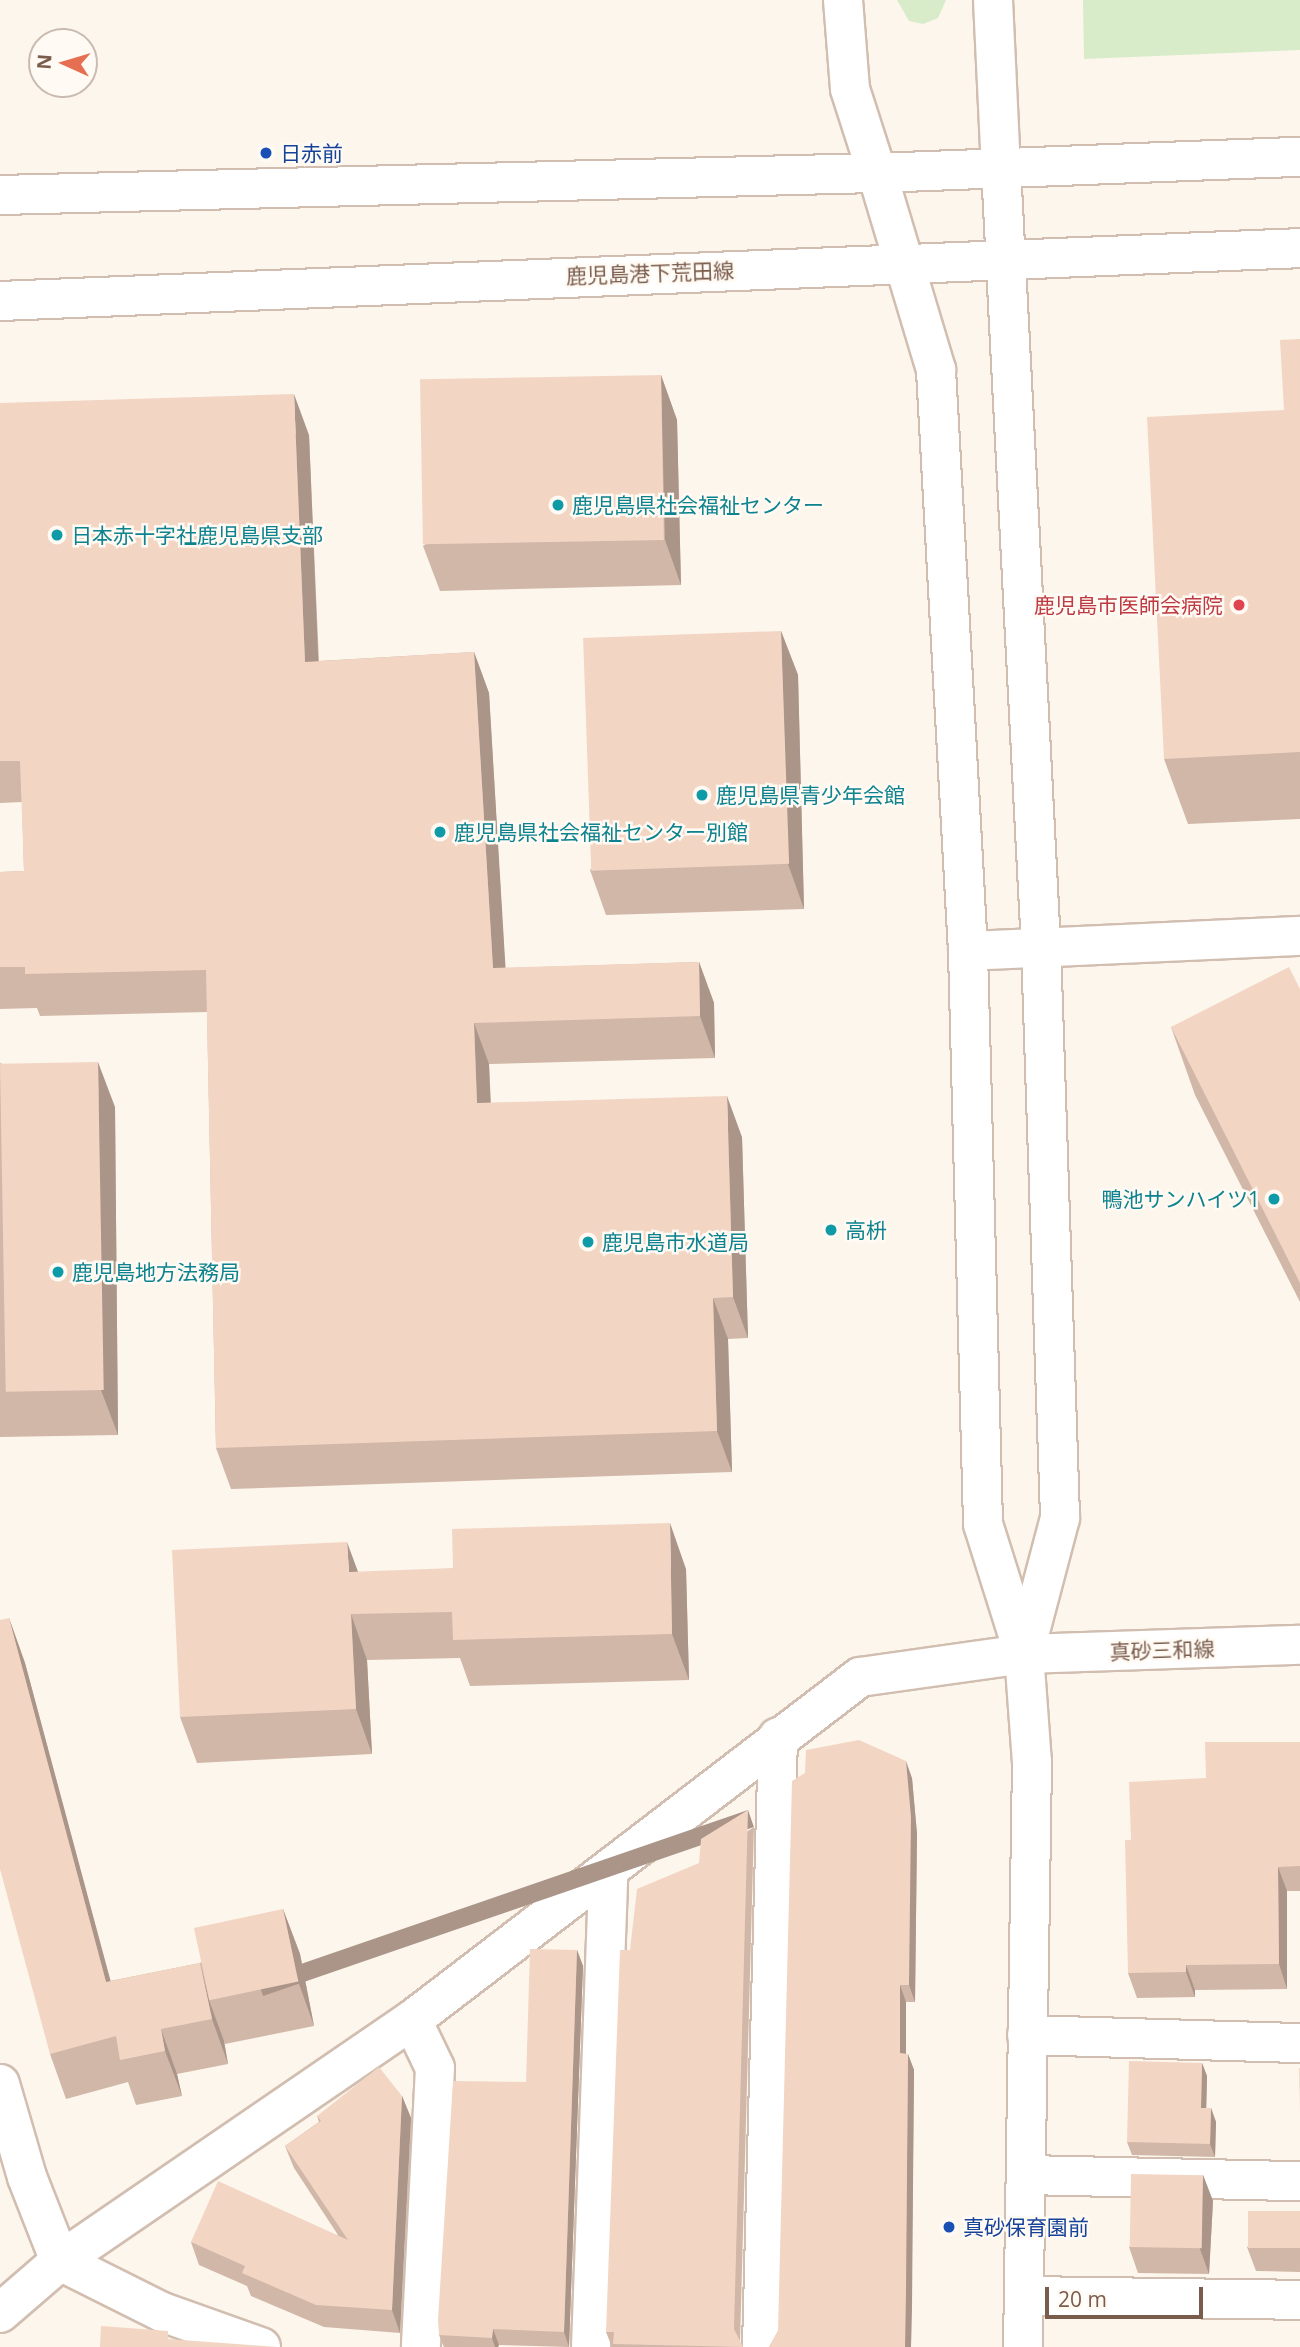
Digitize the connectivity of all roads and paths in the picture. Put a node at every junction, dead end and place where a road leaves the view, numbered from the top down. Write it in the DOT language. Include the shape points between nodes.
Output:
graph roads {
  1 [pos="843,0"];
  2 [pos="993,0"];
  3 [pos="1300,157"];
  4 [pos="1001,168"];
  5 [pos="877,173"];
  6 [pos="0,194"];
  7 [pos="1300,248"];
  8 [pos="1006,259"];
  9 [pos="904,263"];
  10 [pos="0,300"];
  11 [pos="1300,936"];
  12 [pos="1041,947"];
  13 [pos="968,951"];
  14 [pos="1300,1645"];
  15 [pos="1024,1654"];
  16 [pos="778,1737"];
  17 [pos="608,1872"];
  18 [pos="412,2020"];
  19 [pos="1027,2035"];
  20 [pos="1300,2043"];
  21 [pos="0,2084"];
  22 [pos="1026,2175"];
  23 [pos="1300,2181"];
  24 [pos="60,2261"];
  25 [pos="1024,2296"];
  26 [pos="1300,2301"];
  27 [pos="0,2313"];
  28 [pos="261,2347"];
  29 [pos="421,2347"];
  30 [pos="591,2347"];
  31 [pos="762,2347"];
  32 [pos="1023,2347"];
  1 -- 5 [label="street" via="850,89"];
  2 -- 4 [label="street"];
  3 -- 4 [label="street"];
  4 -- 5 [label="street"];
  4 -- 8 [label="street"];
  5 -- 6 [label="street"];
  5 -- 9 [label="street"];
  7 -- 8 [label="street, 鹿児島港下荒田線"];
  8 -- 9 [label="street, 鹿児島港下荒田線"];
  8 -- 12 [label="street"];
  9 -- 10 [label="street, 鹿児島港下荒田線"];
  9 -- 13 [label="street" via="936,370"];
  11 -- 12 [label="street"];
  12 -- 13 [label="street"];
  12 -- 15 [label="street" via="1060,1518"];
  13 -- 15 [label="street" via="983,1524"];
  14 -- 15 [label="street, 真砂三和線"];
  15 -- 16 [label="street, 真砂三和線" via="860,1677"];
  15 -- 19 [label="street" via="1032,1762"];
  16 -- 17 [label="street, 真砂三和線"];
  16 -- 31 [label="street"];
  17 -- 18 [label="street, 真砂三和線"];
  17 -- 30 [label="street"];
  18 -- 24 [label="street, 真砂三和線"];
  18 -- 29 [label="street" via="435,2067"];
  19 -- 20 [label="street"];
  19 -- 22 [label="street"];
  21 -- 24 [label="street" via="27,2176"];
  22 -- 23 [label="street"];
  22 -- 25 [label="street"];
  24 -- 27 [label="street, 真砂三和線"];
  24 -- 28 [label="street" via="162,2312"];
  25 -- 26 [label="street"];
  25 -- 32 [label="street"];
}
